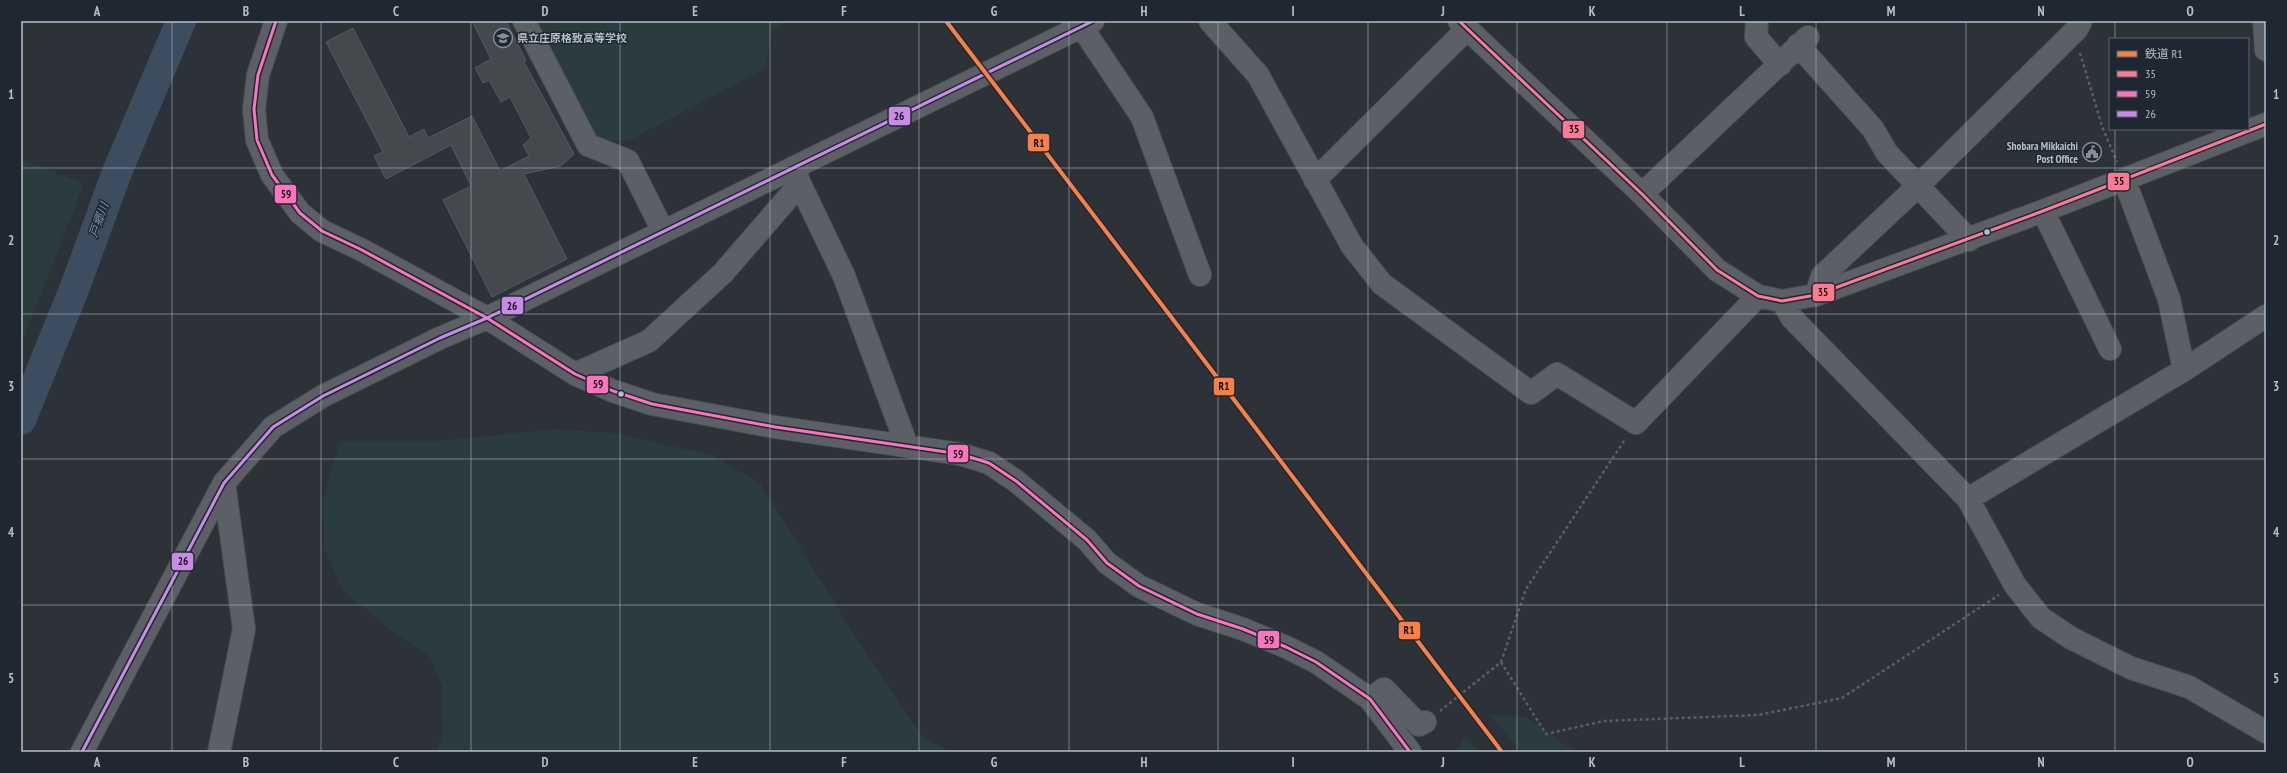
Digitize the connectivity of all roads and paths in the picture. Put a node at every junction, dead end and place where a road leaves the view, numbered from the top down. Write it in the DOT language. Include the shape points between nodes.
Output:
graph roads {
  1 [pos="276,21"];
  2 [pos="524,21"];
  3 [pos="1210,21"];
  4 [pos="1757,21"];
  5 [pos="2264,21"];
  6 [pos="1087,24"];
  7 [pos="1463,24"];
  8 [pos="2077,24"];
  9 [pos="2266,50"];
  10 [pos="1780,65"];
  11 [pos="2266,124"];
  12 [pos="797,175"];
  13 [pos="2124,179"];
  14 [pos="1315,180"];
  15 [pos="1918,186"];
  16 [pos="1642,194"];
  17 [pos="2043,211"];
  18 [pos="663,231"];
  19 [pos="1968,240"];
  20 [pos="1200,275"];
  21 [pos="1816,295"];
  22 [pos="1758,296"];
  23 [pos="1782,301"];
  24 [pos="2266,316"];
  25 [pos="487,318"];
  26 [pos="2110,349"];
  27 [pos="2184,370"];
  28 [pos="575,374"];
  29 [pos="1636,423"];
  30 [pos="907,446"];
  31 [pos="224,484"];
  32 [pos="1968,499"];
  33 [pos="2015,585"];
  34 [pos="1502,662"];
  35 [pos="1370,699"];
  36 [pos="1425,722"];
  37 [pos="2266,732"];
  38 [pos="82,752"];
  39 [pos="219,752"];
  40 [pos="1410,752"];
  1 -- 25 [label="street" via="258,75 254,109 257,140 272,175 300,213 322,231"];
  2 -- 18 [label="street" via="588,145 628,161"];
  3 -- 14 [label="street" via="1258,75"];
  4 -- 10 [label="street" via="1756,37"];
  5 -- 9 [label="street"];
  6 -- 12 [label="street" via="958,86"];
  6 -- 20 [label="street" via="1142,118"];
  7 -- 14 [label="street"];
  7 -- 16 [label="street"];
  8 -- 13 [label="path" via="2077,41 2103,129"];
  8 -- 15 [label="street"];
  10 -- 15 [label="street" via="1803,41 1873,129 1887,154"];
  10 -- 16 [label="street"];
  11 -- 13 [label="street"];
  12 -- 18 [label="street"];
  12 -- 28 [label="street" via="723,273 649,341"];
  12 -- 30 [label="street" via="844,276"];
  13 -- 17 [label="street"];
  13 -- 27 [label="street" via="2169,299"];
  14 -- 29 [label="street" via="1352,246 1382,284 1531,393 1557,374"];
  15 -- 19 [label="street"];
  15 -- 21 [label="street" via="1822,276"];
  16 -- 22 [label="street" via="1717,270"];
  17 -- 19 [label="street"];
  17 -- 26 [label="street"];
  18 -- 25 [label="street"];
  19 -- 21 [label="street"];
  21 -- 23 [label="street"];
  22 -- 23 [label="street"];
  22 -- 29 [label="street"];
  23 -- 32 [label="street" via="1792,318"];
  24 -- 27 [label="street"];
  25 -- 28 [label="street"];
  25 -- 31 [label="street" via="440,338 272,426"];
  27 -- 32 [label="street"];
  28 -- 30 [label="street" via="613,391 652,404 775,427"];
  29 -- 34 [label="path" via="1526,589"];
  30 -- 35 [label="street" via="960,454 989,463 1016,480 1087,540 1107,563 1139,586 1197,614 1286,647 1316,662"];
  31 -- 38 [label="street"];
  31 -- 39 [label="street" via="244,629"];
  32 -- 33 [label="street"];
  33 -- 34 [label="path" via="1842,698 1758,715 1604,721 1546,734"];
  33 -- 37 [label="street" via="2041,618 2071,638 2131,668 2189,687"];
  34 -- 36 [label="path"];
  35 -- 36 [label="street" via="1384,689 1419,725"];
  35 -- 40 [label="street"];
}
